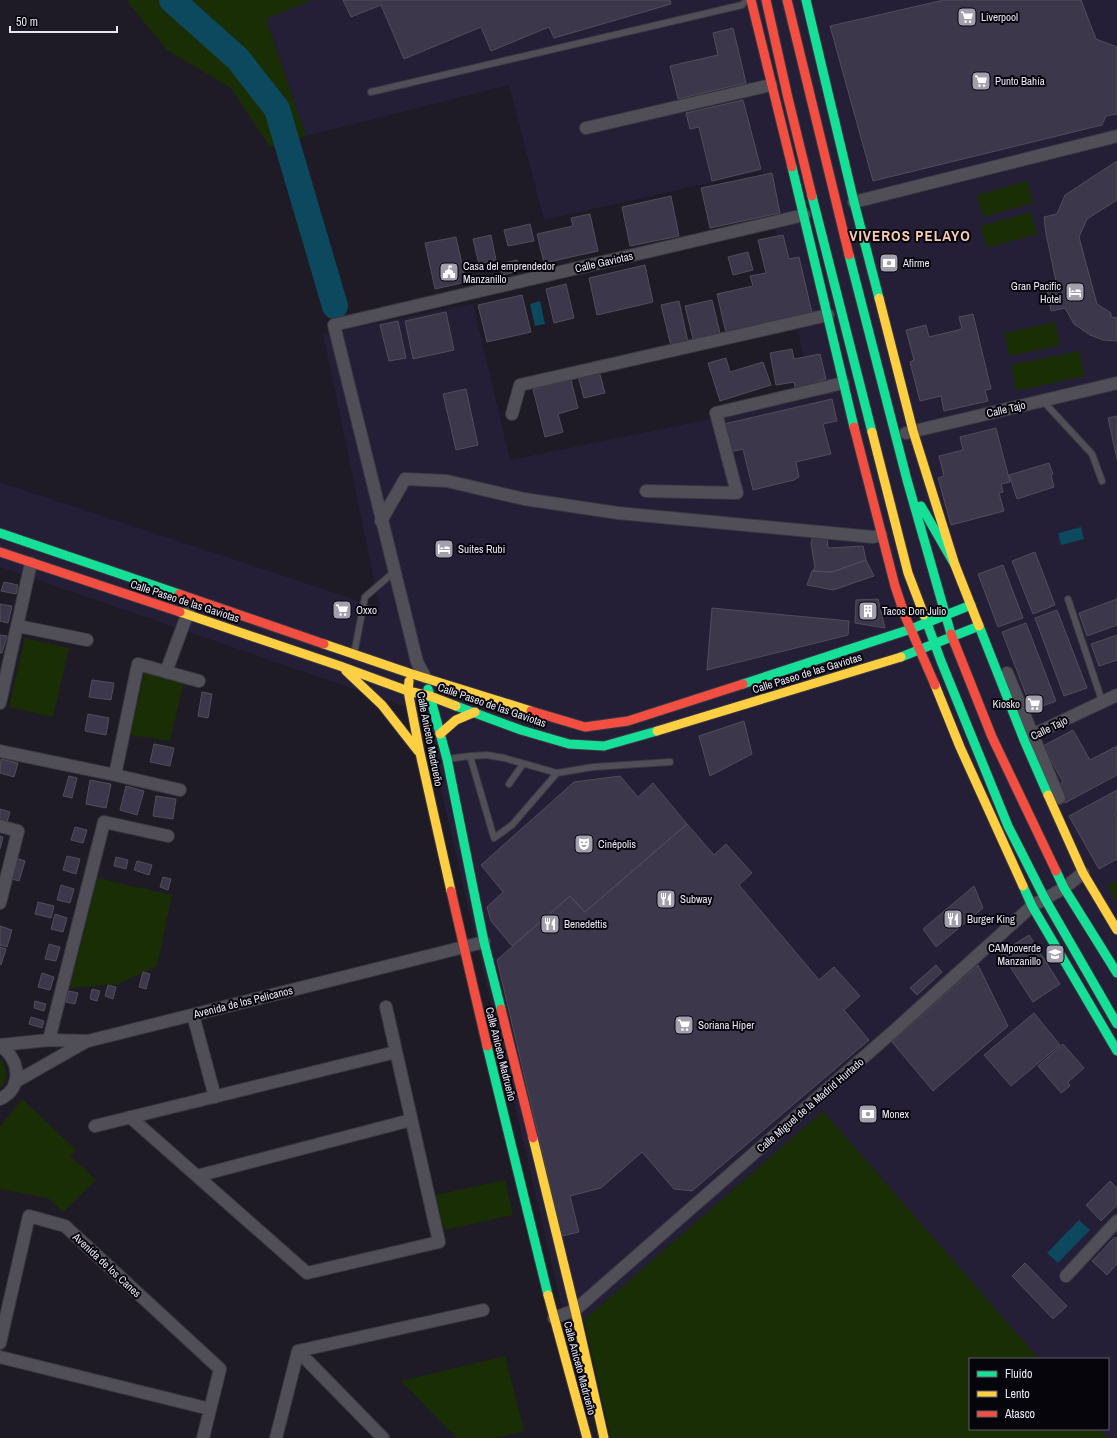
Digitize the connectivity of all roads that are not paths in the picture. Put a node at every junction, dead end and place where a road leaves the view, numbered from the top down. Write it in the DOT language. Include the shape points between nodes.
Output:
graph roads {
  1 [pos="747,0"];
  2 [pos="752,0"];
  3 [pos="766,0"];
  4 [pos="786,0"];
  5 [pos="806,0"];
  6 [pos="813,0"];
  7 [pos="771,85"];
  8 [pos="371,92"];
  9 [pos="586,128"];
  10 [pos="1117,136"];
  11 [pos="858,201"];
  12 [pos="804,214"];
  13 [pos="828,315"];
  14 [pos="843,383"];
  15 [pos="1117,383"];
  16 [pos="1043,401"];
  17 [pos="512,414"];
  18 [pos="916,430"];
  19 [pos="895,435"];
  20 [pos="907,480"];
  21 [pos="1102,481"];
  22 [pos="646,491"];
  23 [pos="381,521"];
  24 [pos="0,533"];
  25 [pos="881,535"];
  26 [pos="0,552"];
  27 [pos="31,563"];
  28 [pos="955,565"];
  29 [pos="394,572"];
  30 [pos="193,599"];
  31 [pos="1068,599"];
  32 [pos="971,605"];
  33 [pos="187,615"];
  34 [pos="945,615"];
  35 [pos="926,623"];
  36 [pos="18,626"];
  37 [pos="979,626"];
  38 [pos="911,629"];
  39 [pos="952,637"];
  40 [pos="88,640"];
  41 [pos="934,644"];
  42 [pos="919,650"];
  43 [pos="354,654"];
  44 [pos="417,662"];
  45 [pos="340,666"];
  46 [pos="166,672"];
  47 [pos="409,673"];
  48 [pos="425,677"];
  49 [pos="199,681"];
  50 [pos="408,691"];
  51 [pos="1117,695"];
  52 [pos="430,696"];
  53 [pos="1102,702"];
  54 [pos="0,703"];
  55 [pos="475,712"];
  56 [pos="440,734"];
  57 [pos="1028,738"];
  58 [pos="0,751"];
  59 [pos="420,753"];
  60 [pos="470,756"];
  61 [pos="447,759"];
  62 [pos="670,762"];
  63 [pos="524,764"];
  64 [pos="557,773"];
  65 [pos="115,775"];
  66 [pos="510,784"];
  67 [pos="180,790"];
  68 [pos="0,826"];
  69 [pos="168,836"];
  70 [pos="1083,873"];
  71 [pos="1064,888"];
  72 [pos="1045,898"];
  73 [pos="0,903"];
  74 [pos="1032,906"];
  75 [pos="1117,915"];
  76 [pos="1117,930"];
  77 [pos="484,942"];
  78 [pos="463,947"];
  79 [pos="1117,973"];
  80 [pos="386,1008"];
  81 [pos="192,1015"];
  82 [pos="1117,1024"];
  83 [pos="49,1040"];
  84 [pos="88,1041"];
  85 [pos="0,1045"];
  86 [pos="1117,1050"];
  87 [pos="396,1052"];
  88 [pos="15,1082"];
  89 [pos="215,1097"];
  90 [pos="1,1100"];
  91 [pos="130,1117"];
  92 [pos="411,1120"];
  93 [pos="95,1126"];
  94 [pos="197,1176"];
  95 [pos="1117,1221"];
  96 [pos="1066,1276"];
  97 [pos="483,1310"];
  98 [pos="575,1310"];
  99 [pos="554,1318"];
  100 [pos="0,1342"];
  101 [pos="298,1351"];
  102 [pos="0,1357"];
  103 [pos="210,1409"];
  104 [pos="203,1438"];
  105 [pos="276,1438"];
  106 [pos="383,1438"];
  107 [pos="587,1438"];
  108 [pos="604,1438"];
  1 -- 8 [label="lane" via="742,5"];
  2 -- 7 [label="main road"];
  3 -- 35 [label="main road" via="890,508 908,573"];
  4 -- 19 [label="main road" via="836,208"];
  5 -- 11 [label="main road"];
  6 -- 11 [label="street"];
  7 -- 9 [label="street"];
  7 -- 12 [label="main road"];
  10 -- 11 [label="street"];
  11 -- 18 [label="street"];
  12 -- 13 [label="main road"];
  12 -- 23 [label="street, Calle Gaviotas" via="334,325"];
  13 -- 14 [label="main road"];
  13 -- 17 [label="street" via="520,385"];
  14 -- 22 [label="street" via="716,413 737,493"];
  14 -- 25 [label="main road"];
  15 -- 16 [label="street, Calle Tajo"];
  16 -- 18 [label="street, Calle Tajo"];
  16 -- 21 [label="lane" via="1092,454"];
  18 -- 19 [label="street, Calle Tajo"];
  18 -- 28 [label="main road"];
  18 -- 57 [label="street" via="962,563"];
  19 -- 20 [label="main road"];
  20 -- 28 [label="main road"];
  20 -- 34 [label="main road"];
  23 -- 25 [label="street" via="405,479 447,481 524,499 618,513"];
  23 -- 29 [label="street"];
  24 -- 30 [label="main road, Calle Paseo de las Gaviotas"];
  25 -- 38 [label="main road" via="895,586"];
  26 -- 27 [label="main road, Calle Paseo de las Gaviotas"];
  27 -- 33 [label="main road, Calle Paseo de las Gaviotas"];
  27 -- 36 [label="street"];
  28 -- 32 [label="main road"];
  29 -- 43 [label="lane" via="365,597"];
  29 -- 44 [label="street"];
  30 -- 33 [label="street"];
  30 -- 43 [label="main road, Calle Paseo de las Gaviotas"];
  31 -- 53 [label="lane"];
  32 -- 34 [label="main road, Calle Paseo de las Gaviotas"];
  32 -- 37 [label="main road"];
  33 -- 45 [label="main road, Calle Paseo de las Gaviotas"];
  33 -- 46 [label="street"];
  34 -- 35 [label="main road, Calle Paseo de las Gaviotas"];
  34 -- 39 [label="main road"];
  35 -- 38 [label="main road, Calle Paseo de las Gaviotas"];
  35 -- 41 [label="main road"];
  36 -- 40 [label="street"];
  36 -- 54 [label="street"];
  37 -- 39 [label="main road, Calle Paseo de las Gaviotas"];
  37 -- 57 [label="main road"];
  38 -- 42 [label="main road"];
  38 -- 48 [label="main road, Calle Paseo de las Gaviotas" via="628,721 585,727"];
  39 -- 41 [label="main road, Calle Paseo de las Gaviotas"];
  39 -- 71 [label="main road" via="992,737"];
  41 -- 42 [label="main road, Calle Paseo de las Gaviotas"];
  41 -- 72 [label="main road" via="1008,826"];
  42 -- 55 [label="main road, Calle Paseo de las Gaviotas" via="604,746 569,744 521,730"];
  42 -- 74 [label="main road"];
  43 -- 47 [label="main road, Calle Paseo de las Gaviotas"];
  44 -- 47 [label="street"];
  44 -- 48 [label="street"];
  45 -- 50 [label="main road, Calle Paseo de las Gaviotas"];
  45 -- 59 [label="main road" via="382,705"];
  46 -- 49 [label="street"];
  46 -- 65 [label="street" via="138,664"];
  47 -- 48 [label="main road, Calle Paseo de las Gaviotas"];
  47 -- 50 [label="main road, Calle Aniceto Madrueño"];
  48 -- 52 [label="main road, Calle Aniceto Madrueño"];
  50 -- 52 [label="main road, Calle Paseo de las Gaviotas"];
  50 -- 59 [label="main road, Calle Aniceto Madrueño"];
  51 -- 53 [label="street, Calle Tajo"];
  52 -- 55 [label="main road, Calle Paseo de las Gaviotas"];
  52 -- 56 [label="main road, Calle Aniceto Madrueño"];
  53 -- 57 [label="street, Calle Tajo"];
  55 -- 56 [label="main road" via="456,720"];
  56 -- 61 [label="main road, Calle Aniceto Madrueño"];
  57 -- 70 [label="main road"];
  57 -- 75 [label="street" via="1090,869"];
  58 -- 65 [label="street"];
  59 -- 78 [label="main road, Calle Aniceto Madrueño"];
  60 -- 61 [label="lane"];
  60 -- 63 [label="lane" via="487,755"];
  60 -- 64 [label="lane" via="494,838 512,825"];
  61 -- 77 [label="main road, Calle Aniceto Madrueño"];
  62 -- 64 [label="lane" via="593,767"];
  63 -- 64 [label="lane"];
  63 -- 66 [label="lane"];
  65 -- 67 [label="street"];
  68 -- 73 [label="street" via="18,831"];
  69 -- 83 [label="street" via="104,822"];
  70 -- 71 [label="street, Calle Miguel de la Madrid Hurtado"];
  70 -- 76 [label="main road"];
  71 -- 72 [label="street, Calle Miguel de la Madrid Hurtado"];
  71 -- 79 [label="main road"];
  72 -- 74 [label="street, Calle Miguel de la Madrid Hurtado"];
  72 -- 82 [label="main road"];
  74 -- 86 [label="main road"];
  74 -- 98 [label="street, Calle Miguel de la Madrid Hurtado" via="896,1029"];
  77 -- 78 [label="street, Avenida de los Pelícanos"];
  77 -- 98 [label="main road, Calle Aniceto Madrueño"];
  78 -- 81 [label="street, Avenida de los Pelícanos"];
  78 -- 99 [label="main road, Calle Aniceto Madrueño"];
  80 -- 87 [label="street"];
  81 -- 84 [label="street, Avenida de los Pelícanos"];
  81 -- 89 [label="street"];
  83 -- 84 [label="street, Avenida de los Pelícanos"];
  83 -- 85 [label="street, Avenida de los Pelícanos"];
  84 -- 88 [label="street"];
  85 -- 88 [label="street" via="12,1056 16,1064"];
  87 -- 89 [label="street"];
  87 -- 92 [label="street"];
  88 -- 90 [label="street"];
  89 -- 91 [label="street"];
  91 -- 93 [label="street"];
  91 -- 94 [label="street"];
  92 -- 94 [label="street"];
  92 -- 94 [label="street" via="439,1242 307,1273"];
  95 -- 96 [label="street"];
  97 -- 101 [label="street"];
  98 -- 99 [label="street, Calle Miguel de la Madrid Hurtado"];
  98 -- 108 [label="main road, Calle Aniceto Madrueño"];
  99 -- 107 [label="main road, Calle Aniceto Madrueño"];
  100 -- 103 [label="street, Avenida de los Canes" via="29,1216 65,1226 220,1369"];
  101 -- 105 [label="street"];
  101 -- 106 [label="street"];
  102 -- 103 [label="street"];
  103 -- 104 [label="street, Avenida de los Canes"];
}
